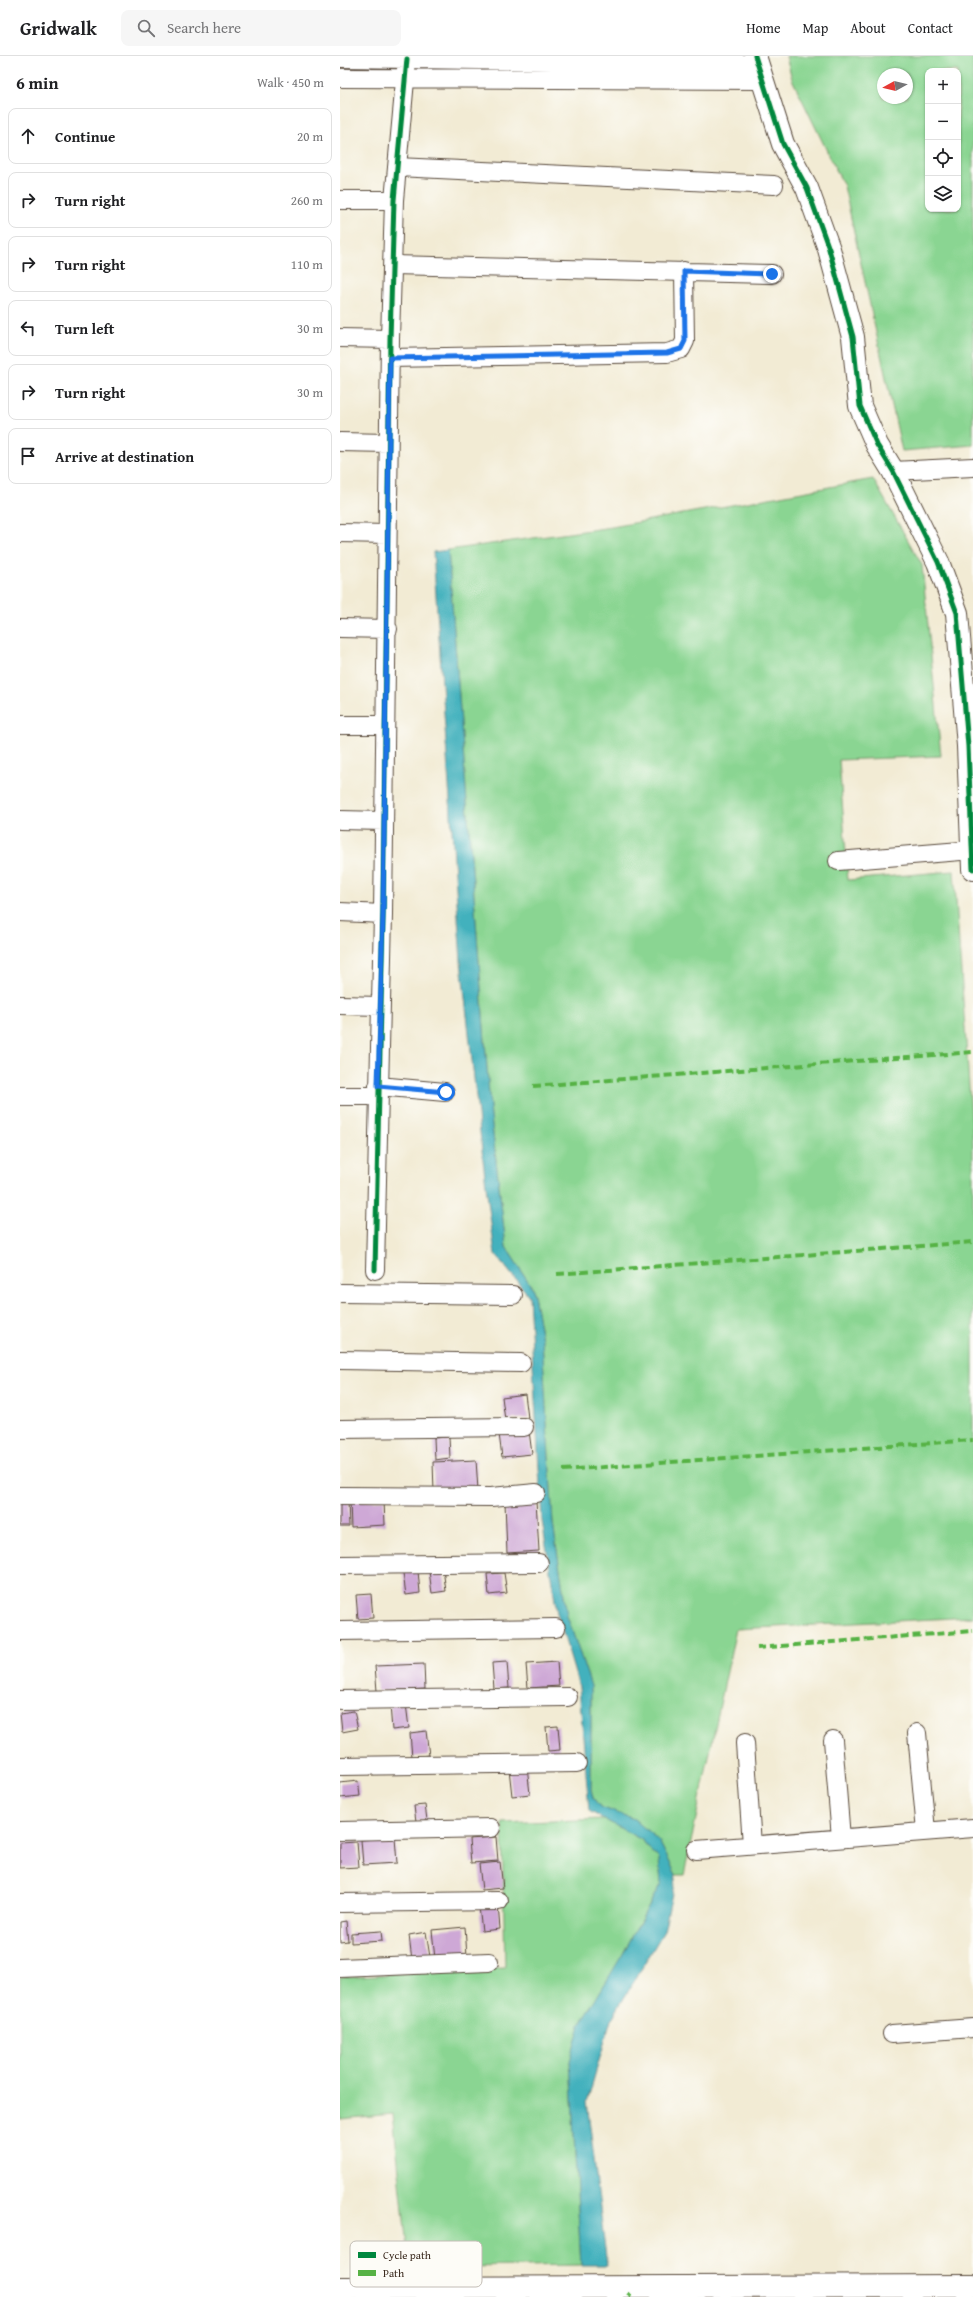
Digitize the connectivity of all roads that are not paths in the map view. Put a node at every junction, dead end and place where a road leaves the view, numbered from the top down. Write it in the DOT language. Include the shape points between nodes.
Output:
graph roads {
  1 [pos="340,58"];
  2 [pos="407,59"];
  3 [pos="570,59"];
  4 [pos="758,67"];
  5 [pos="340,78"];
  6 [pos="406,78"];
  7 [pos="398,167"];
  8 [pos="774,185"];
  9 [pos="340,200"];
  10 [pos="394,200"];
  11 [pos="392,265"];
  12 [pos="684,271"];
  13 [pos="772,274"];
  14 [pos="340,338"];
  15 [pos="390,338"];
  16 [pos="390,358"];
  17 [pos="340,442"];
  18 [pos="388,443"];
  19 [pos="973,467"];
  20 [pos="893,471"];
  21 [pos="340,533"];
  22 [pos="387,534"];
  23 [pos="340,628"];
  24 [pos="388,629"];
  25 [pos="340,725"];
  26 [pos="385,725"];
  27 [pos="340,820"];
  28 [pos="384,821"];
  29 [pos="973,857"];
  30 [pos="838,861"];
  31 [pos="340,912"];
  32 [pos="383,914"];
  33 [pos="340,1005"];
  34 [pos="380,1006"];
  35 [pos="378,1091"];
  36 [pos="446,1092"];
  37 [pos="340,1096"];
  38 [pos="375,1270"];
  39 [pos="340,1293"];
  40 [pos="513,1295"];
  41 [pos="340,1360"];
  42 [pos="521,1363"];
  43 [pos="524,1427"];
  44 [pos="340,1428"];
  45 [pos="536,1493"];
  46 [pos="340,1496"];
  47 [pos="539,1563"];
  48 [pos="340,1565"];
  49 [pos="556,1628"];
  50 [pos="340,1631"];
  51 [pos="568,1697"];
  52 [pos="340,1700"];
  53 [pos="917,1733"];
  54 [pos="833,1740"];
  55 [pos="745,1743"];
  56 [pos="577,1763"];
  57 [pos="340,1766"];
  58 [pos="491,1828"];
  59 [pos="973,1828"];
  60 [pos="340,1832"];
  61 [pos="926,1832"];
  62 [pos="841,1838"];
  63 [pos="752,1845"];
  64 [pos="696,1850"];
  65 [pos="499,1900"];
  66 [pos="340,1903"];
  67 [pos="489,1962"];
  68 [pos="340,1968"];
  69 [pos="973,2028"];
  70 [pos="892,2034"];
  71 [pos="973,2286"];
  72 [pos="340,2288"];
  1 -- 2 [label="street"];
  2 -- 3 [label="street"];
  2 -- 6 [label="street"];
  3 -- 4 [label="street"];
  4 -- 6 [label="street"];
  4 -- 20 [label="street" via="783,144 806,188 829,249 853,338 860,406 877,445"];
  5 -- 6 [label="street"];
  6 -- 7 [label="street"];
  7 -- 8 [label="street"];
  7 -- 10 [label="street"];
  9 -- 10 [label="street"];
  10 -- 11 [label="street"];
  11 -- 12 [label="street"];
  11 -- 15 [label="street"];
  12 -- 13 [label="street"];
  12 -- 16 [label="street" via="685,341 681,349 667,353"];
  14 -- 15 [label="street"];
  15 -- 16 [label="street"];
  16 -- 18 [label="street"];
  17 -- 18 [label="street"];
  18 -- 22 [label="street"];
  19 -- 20 [label="street"];
  20 -- 29 [label="street" via="938,562 958,613"];
  21 -- 22 [label="street"];
  22 -- 24 [label="street"];
  23 -- 24 [label="street"];
  24 -- 26 [label="street"];
  25 -- 26 [label="street"];
  26 -- 28 [label="street"];
  27 -- 28 [label="street"];
  28 -- 32 [label="street"];
  29 -- 30 [label="street"];
  31 -- 32 [label="street"];
  32 -- 34 [label="street"];
  33 -- 34 [label="street"];
  34 -- 35 [label="street"];
  35 -- 36 [label="street"];
  35 -- 37 [label="street"];
  35 -- 38 [label="street"];
  39 -- 40 [label="street"];
  41 -- 42 [label="street"];
  43 -- 44 [label="street"];
  45 -- 46 [label="street" via="491,1497"];
  47 -- 48 [label="street"];
  49 -- 50 [label="street"];
  51 -- 52 [label="street"];
  53 -- 61 [label="street"];
  54 -- 62 [label="street"];
  55 -- 63 [label="street"];
  56 -- 57 [label="street"];
  58 -- 60 [label="street"];
  59 -- 61 [label="street"];
  61 -- 62 [label="street"];
  62 -- 63 [label="street"];
  63 -- 64 [label="street"];
  65 -- 66 [label="street"];
  67 -- 68 [label="street"];
  69 -- 70 [label="street"];
  71 -- 72 [label="street"];
}
